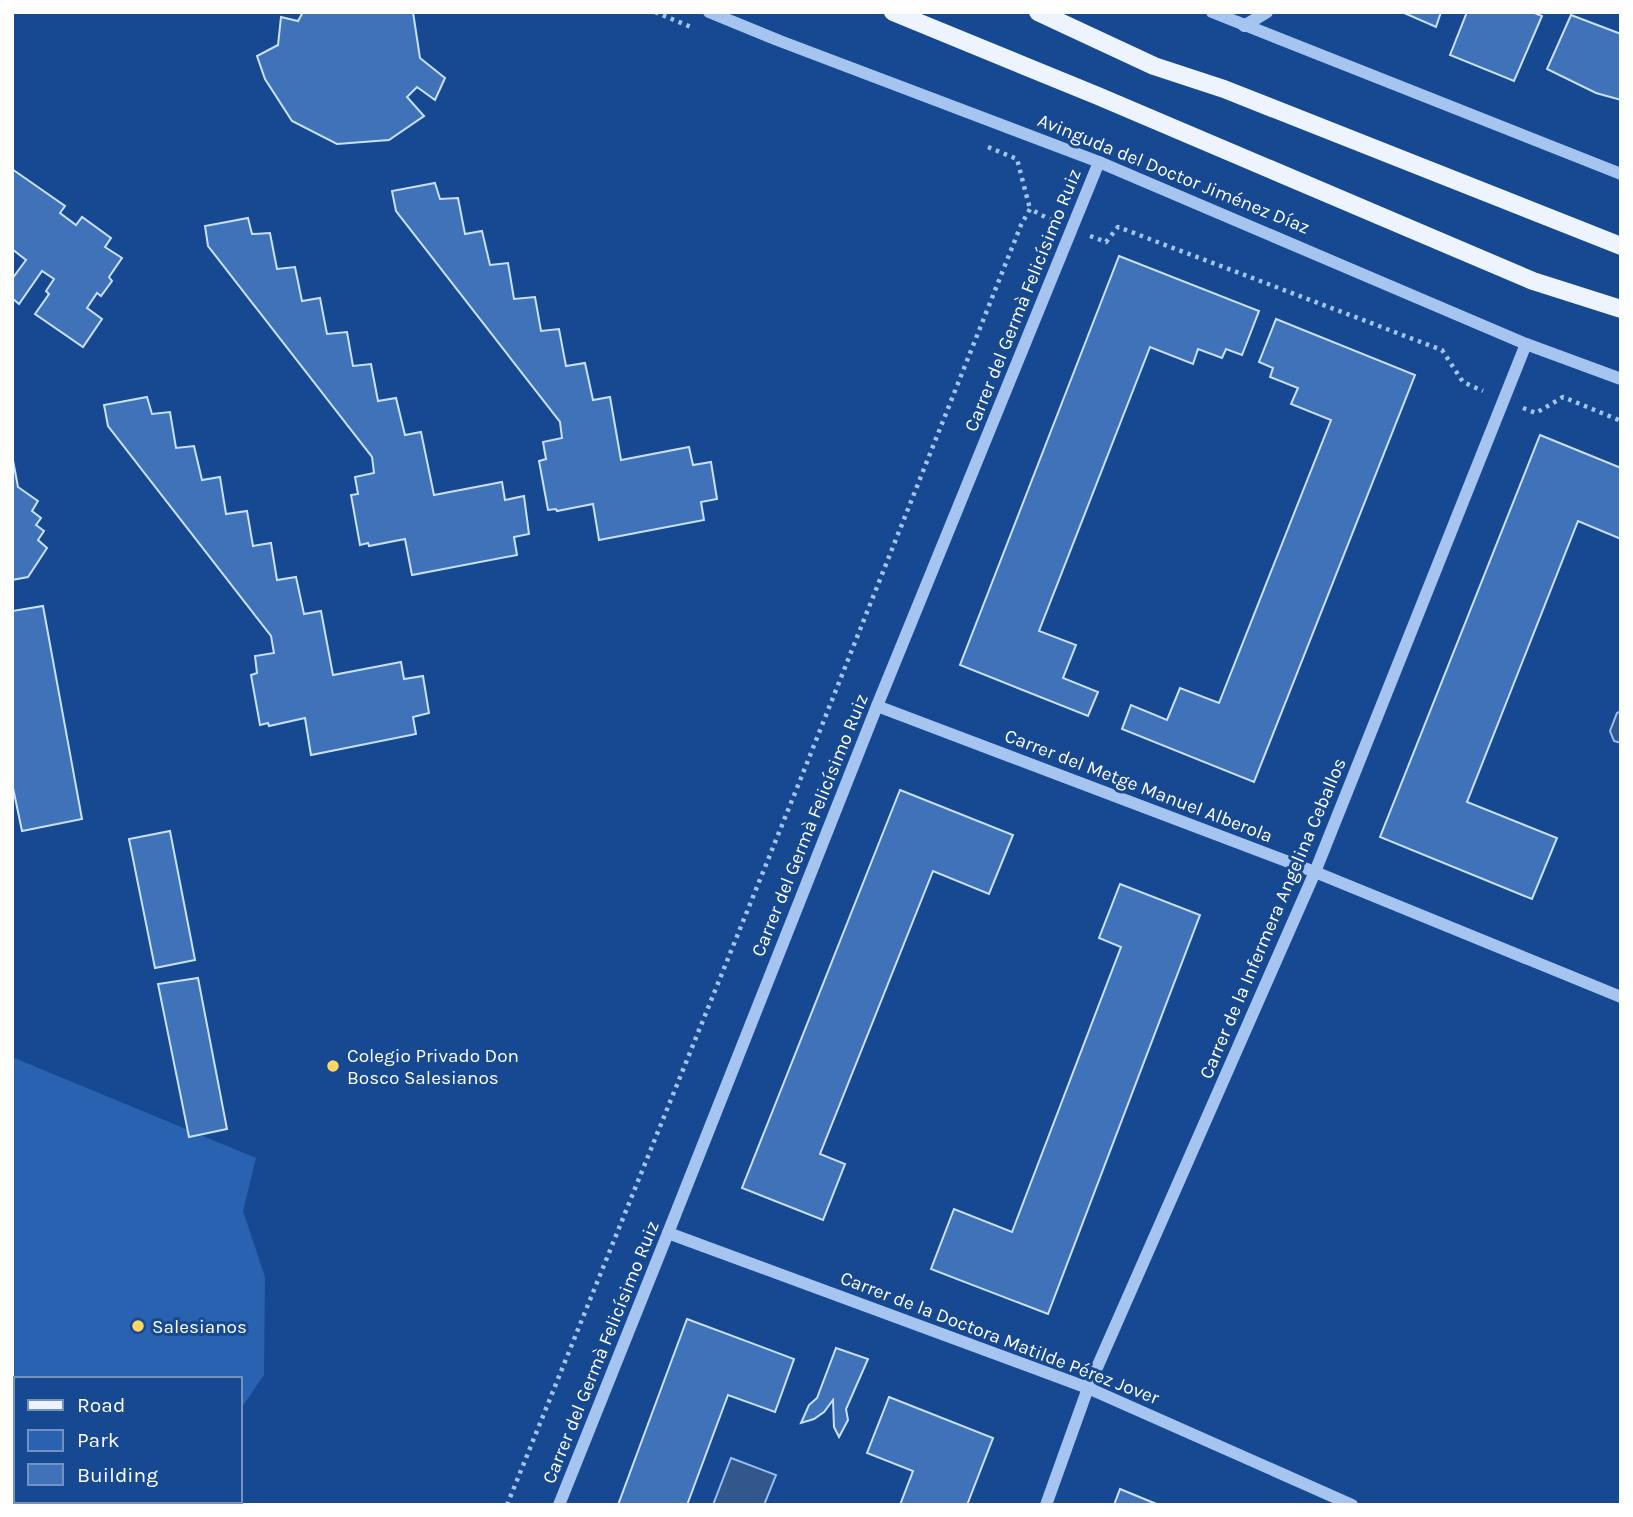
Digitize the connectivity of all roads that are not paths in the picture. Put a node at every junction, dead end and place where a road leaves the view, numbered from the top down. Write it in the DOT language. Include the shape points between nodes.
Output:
graph roads {
  1 [pos="709,12"];
  2 [pos="893,12"];
  3 [pos="1038,12"];
  4 [pos="1212,12"];
  5 [pos="1266,12"];
  6 [pos="1244,26"];
  7 [pos="1098,162"];
  8 [pos="1621,174"];
  9 [pos="1621,246"];
  10 [pos="1621,309"];
  11 [pos="1526,344"];
  12 [pos="1621,379"];
  13 [pos="877,706"];
  14 [pos="1315,872"];
  15 [pos="1621,997"];
  16 [pos="668,1233"];
  17 [pos="1088,1388"];
  18 [pos="559,1505"];
  19 [pos="1046,1505"];
  20 [pos="1352,1505"];
  1 -- 7 [label="street, Avinguda del Doctor Jiménez Díaz"];
  2 -- 10 [label="main road, Avinguda del Doctor Jiménez Díaz" via="1533,281"];
  3 -- 9 [label="main road" via="1154,66 1224,89"];
  4 -- 6 [label="street"];
  5 -- 6 [label="street"];
  6 -- 8 [label="street"];
  7 -- 11 [label="street, Avinguda del Doctor Jiménez Díaz"];
  7 -- 13 [label="street, Carrer del Germà Felicísimo Ruiz"];
  11 -- 12 [label="street, Avinguda del Doctor Jiménez Díaz"];
  11 -- 14 [label="street, Carrer de la Infermera Angelina Ceballos"];
  13 -- 14 [label="street, Carrer del Metge Manuel Alberola"];
  13 -- 16 [label="street, Carrer del Germà Felicísimo Ruiz"];
  14 -- 15 [label="street, Carrer del Metge Manuel Alberola"];
  14 -- 17 [label="street, Carrer de la Infermera Angelina Ceballos"];
  16 -- 17 [label="street, Carrer de la Doctora Matilde Pérez Jover"];
  16 -- 18 [label="street, Carrer del Germà Felicísimo Ruiz"];
  17 -- 19 [label="street, Carrer de la Infermera Angelina Ceballos"];
  17 -- 20 [label="street, Carrer de la Doctora Matilde Pérez Jover"];
}
